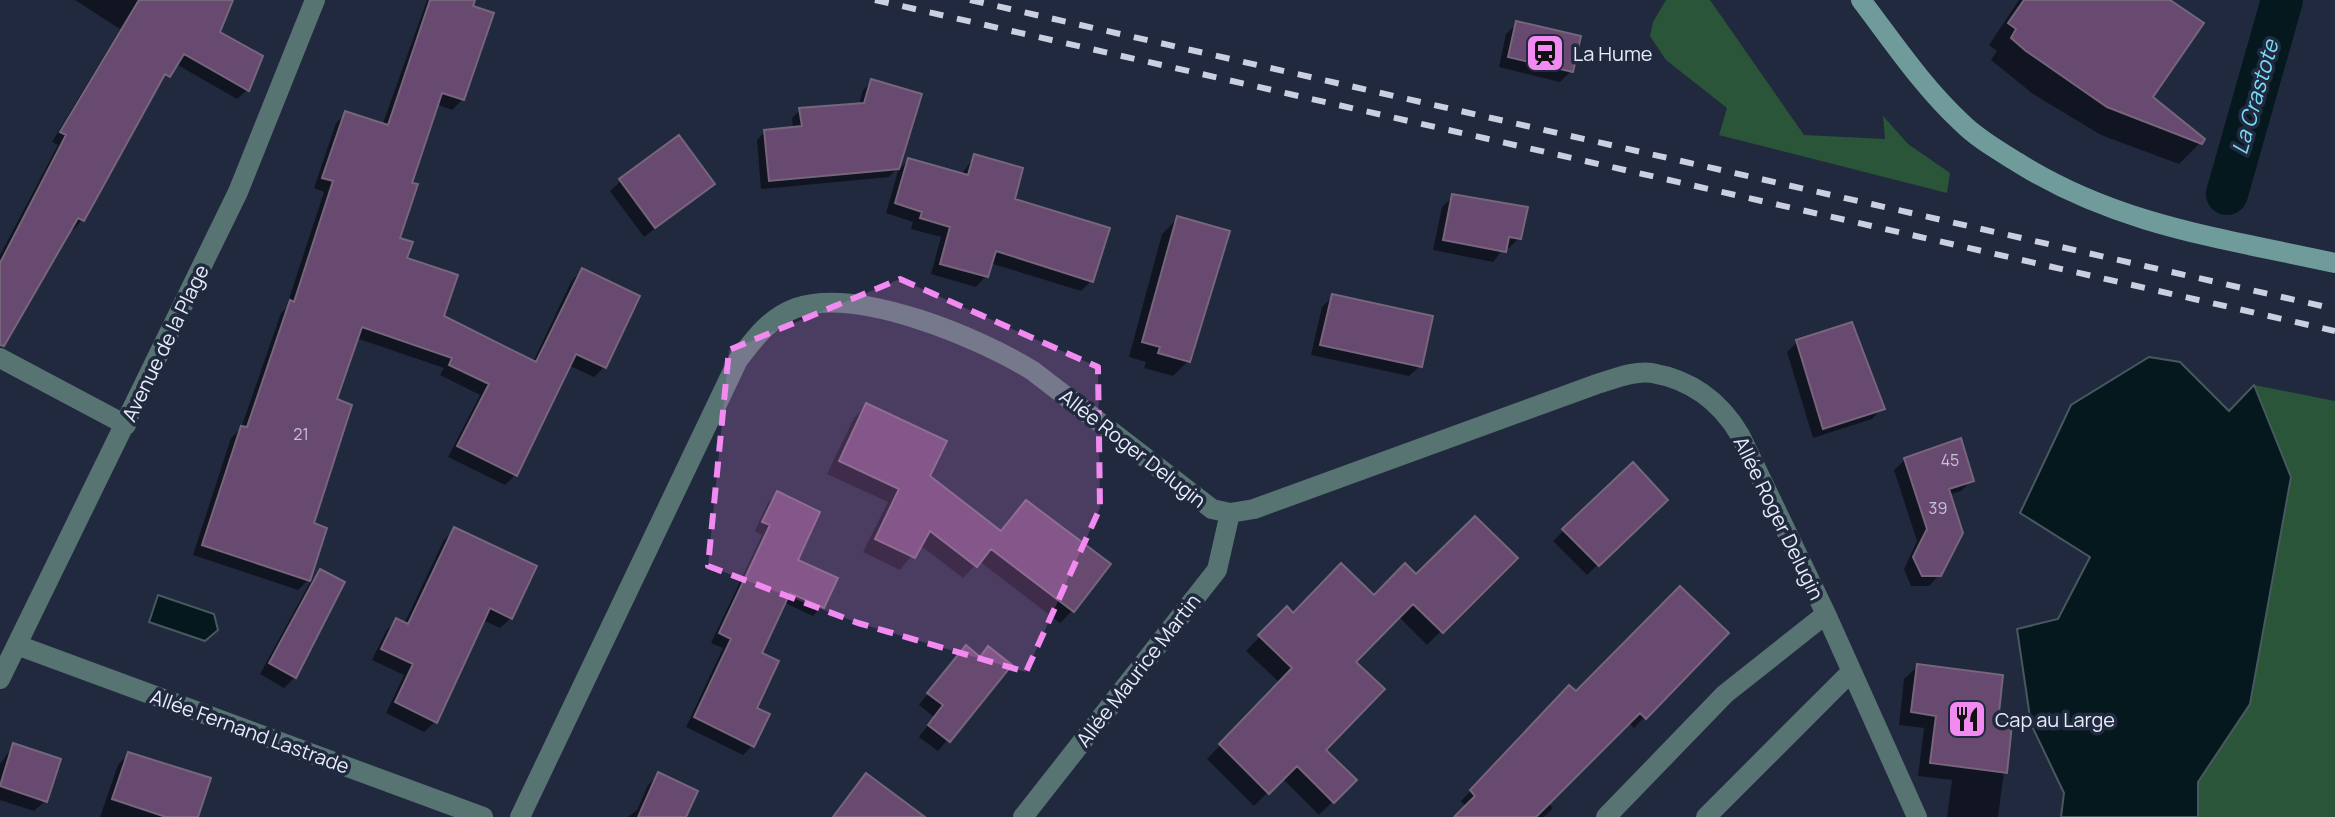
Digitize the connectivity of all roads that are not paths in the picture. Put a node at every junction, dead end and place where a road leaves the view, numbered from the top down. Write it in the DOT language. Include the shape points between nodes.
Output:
graph roads {
  1 [pos="315,0"];
  2 [pos="1861,0"];
  3 [pos="2335,263"];
  4 [pos="0,358"];
  5 [pos="126,425"];
  6 [pos="1230,513"];
  7 [pos="1826,614"];
  8 [pos="17,645"];
  9 [pos="1851,672"];
  10 [pos="0,679"];
  11 [pos="483,817"];
  12 [pos="520,817"];
  13 [pos="1023,817"];
  14 [pos="1606,817"];
  15 [pos="1706,817"];
  16 [pos="1917,817"];
  1 -- 5 [label="street, Avenue de la Plage" via="238,192"];
  2 -- 3 [label="main road" via="1960,122 2037,175 2138,220"];
  4 -- 5 [label="street"];
  5 -- 8 [label="street, Avenue de la Plage"];
  6 -- 7 [label="street, Allée Roger Delugin" via="1254,509 1597,384 1651,373 1702,390 1729,417"];
  6 -- 12 [label="street, Allée Roger Delugin" via="1212,509 1033,371 973,338 853,304 812,303 794,309 762,328 738,360"];
  6 -- 13 [label="street, Allée Maurice Martin" via="1217,570"];
  7 -- 9 [label="street, Allée Roger Delugin"];
  7 -- 14 [label="street" via="1725,694"];
  8 -- 10 [label="street, Avenue de la Plage"];
  8 -- 11 [label="street, Allée Fernand Lastrade"];
  9 -- 15 [label="street"];
  9 -- 16 [label="street, Allée Roger Delugin"];
}
